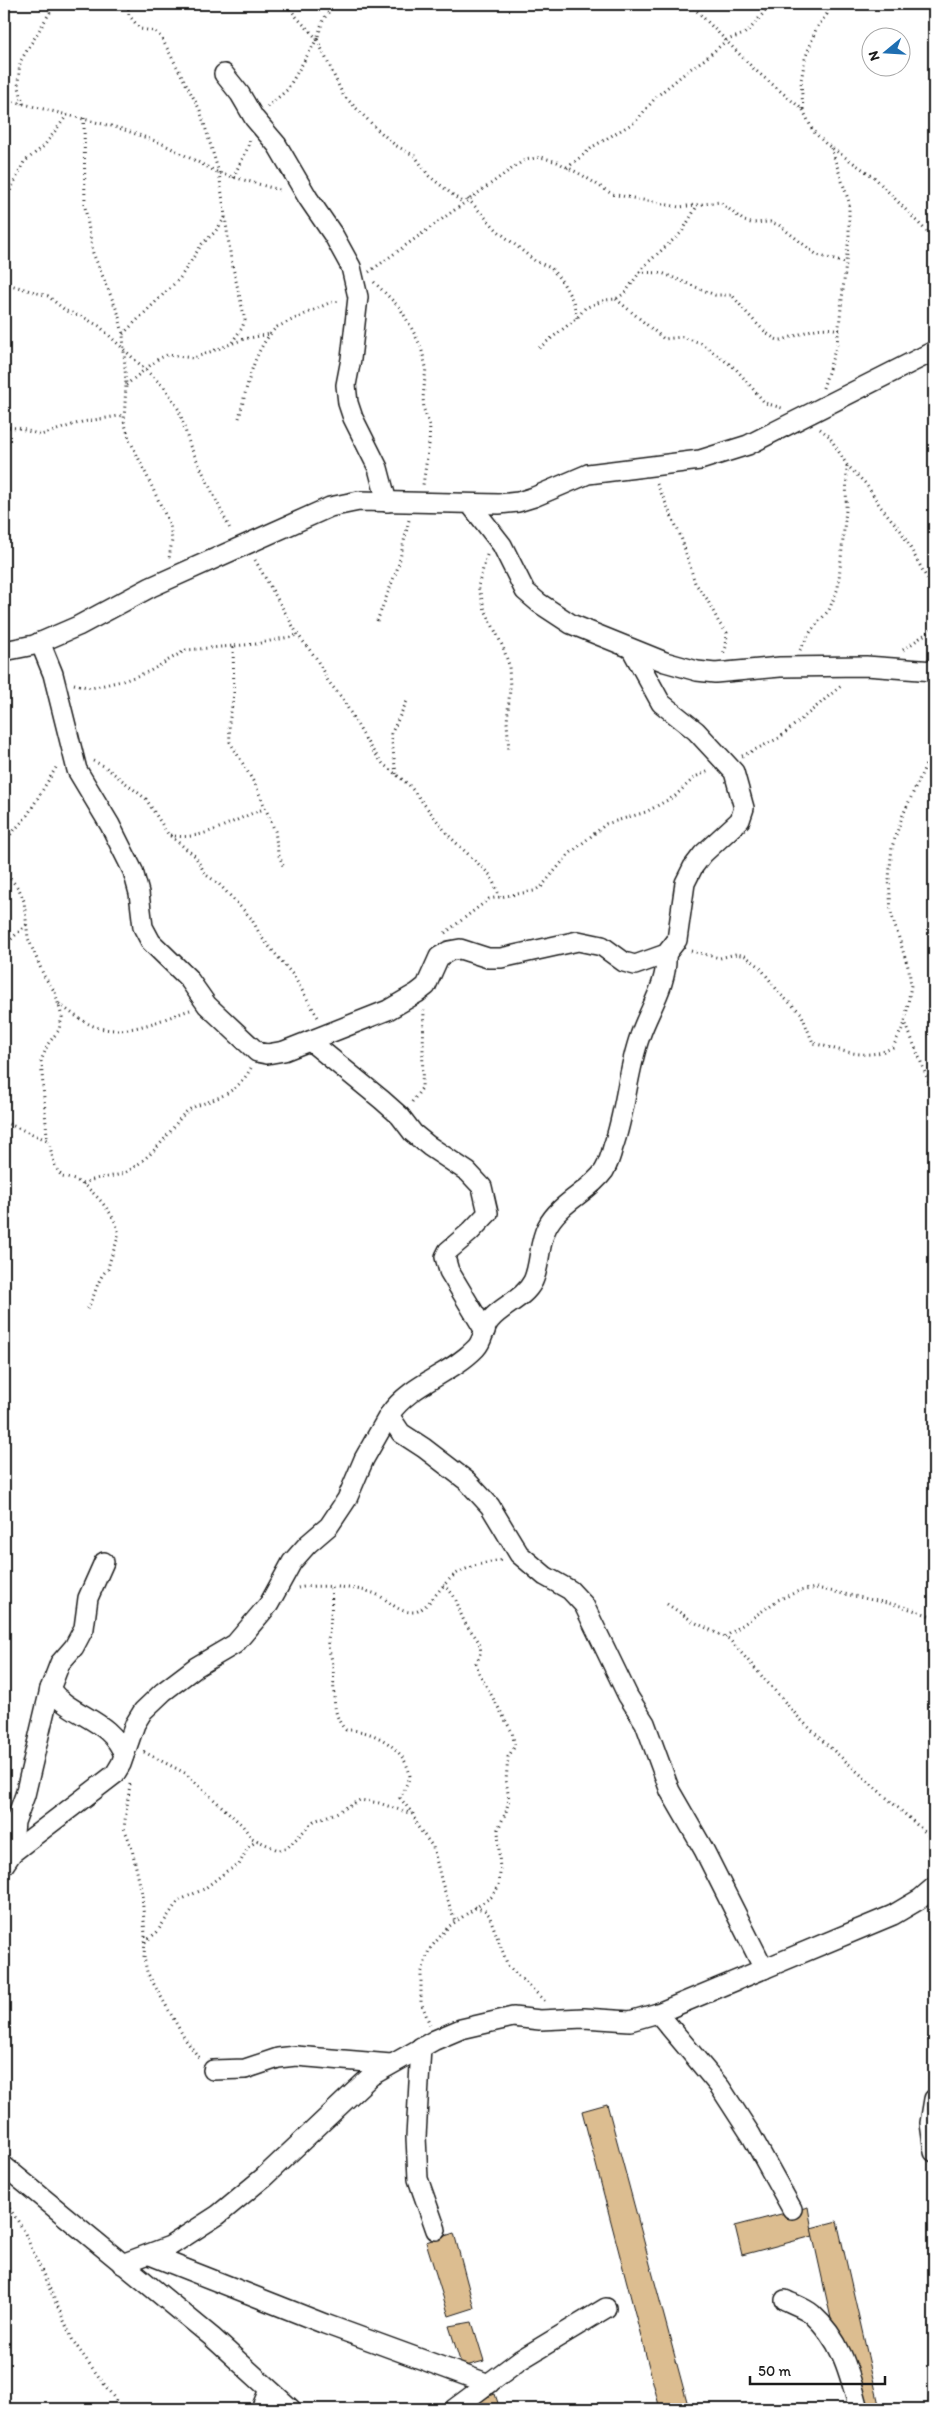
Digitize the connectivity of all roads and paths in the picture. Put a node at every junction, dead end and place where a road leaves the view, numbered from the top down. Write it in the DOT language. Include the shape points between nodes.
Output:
graph roads {
  1 [pos="55,4"];
  2 [pos="128,4"];
  3 [pos="288,4"];
  4 [pos="334,4"];
  5 [pos="690,4"];
  6 [pos="771,4"];
  7 [pos="828,4"];
  8 [pos="317,38"];
  9 [pos="727,40"];
  10 [pos="224,74"];
  11 [pos="4,99"];
  12 [pos="23,104"];
  13 [pos="803,110"];
  14 [pos="68,114"];
  15 [pos="84,118"];
  16 [pos="254,118"];
  17 [pos="831,147"];
  18 [pos="567,168"];
  19 [pos="219,173"];
  20 [pos="234,178"];
  21 [pos="308,198"];
  22 [pos="468,200"];
  23 [pos="463,203"];
  24 [pos="4,204"];
  25 [pos="697,205"];
  26 [pos="227,216"];
  27 [pos="934,239"];
  28 [pos="845,263"];
  29 [pos="639,272"];
  30 [pos="4,282"];
  31 [pos="358,297"];
  32 [pos="616,299"];
  33 [pos="577,318"];
  34 [pos="840,330"];
  35 [pos="270,333"];
  36 [pos="123,334"];
  37 [pos="230,345"];
  38 [pos="539,348"];
  39 [pos="124,349"];
  40 [pos="934,351"];
  41 [pos="146,368"];
  42 [pos="126,385"];
  43 [pos="827,405"];
  44 [pos="125,415"];
  45 [pos="805,417"];
  46 [pos="239,418"];
  47 [pos="4,427"];
  48 [pos="847,465"];
  49 [pos="648,467"];
  50 [pos="387,502"];
  51 [pos="416,502"];
  52 [pos="470,504"];
  53 [pos="490,527"];
  54 [pos="243,546"];
  55 [pos="161,583"];
  56 [pos="934,591"];
  57 [pos="377,621"];
  58 [pos="934,628"];
  59 [pos="298,635"];
  60 [pos="40,642"];
  61 [pos="233,647"];
  62 [pos="632,650"];
  63 [pos="4,651"];
  64 [pos="870,666"];
  65 [pos="792,667"];
  66 [pos="934,671"];
  67 [pos="715,673"];
  68 [pos="53,674"];
  69 [pos="408,699"];
  70 [pos="934,747"];
  71 [pos="70,750"];
  72 [pos="509,750"];
  73 [pos="726,762"];
  74 [pos="396,775"];
  75 [pos="264,808"];
  76 [pos="168,834"];
  77 [pos="4,842"];
  78 [pos="284,868"];
  79 [pos="4,870"];
  80 [pos="500,897"];
  81 [pos="27,924"];
  82 [pos="442,937"];
  83 [pos="4,946"];
  84 [pos="666,954"];
  85 [pos="426,986"];
  86 [pos="59,1004"];
  87 [pos="207,1005"];
  88 [pos="905,1022"];
  89 [pos="314,1039"];
  90 [pos="261,1053"];
  91 [pos="934,1095"];
  92 [pos="400,1116"];
  93 [pos="4,1122"];
  94 [pos="49,1141"];
  95 [pos="83,1184"];
  96 [pos="87,1309"];
  97 [pos="484,1331"];
  98 [pos="389,1415"];
  99 [pos="524,1558"];
  100 [pos="104,1562"];
  101 [pos="442,1585"];
  102 [pos="331,1588"];
  103 [pos="276,1593"];
  104 [pos="667,1604"];
  105 [pos="934,1616"];
  106 [pos="725,1637"];
  107 [pos="50,1689"];
  108 [pos="126,1751"];
  109 [pos="130,1781"];
  110 [pos="413,1814"];
  111 [pos="934,1840"];
  112 [pos="257,1841"];
  113 [pos="8,1859"];
  114 [pos="934,1887"];
  115 [pos="474,1907"];
  116 [pos="455,1922"];
  117 [pos="145,1942"];
  118 [pos="764,1968"];
  119 [pos="547,2003"];
  120 [pos="658,2013"];
  121 [pos="428,2044"];
  122 [pos="391,2064"];
  123 [pos="213,2070"];
  124 [pos="934,2099"];
  125 [pos="934,2152"];
  126 [pos="4,2166"];
  127 [pos="4,2200"];
  128 [pos="792,2209"];
  129 [pos="436,2230"];
  130 [pos="150,2254"];
  131 [pos="122,2264"];
  132 [pos="785,2300"];
  133 [pos="606,2308"];
  134 [pos="489,2384"];
  135 [pos="269,2390"];
  136 [pos="122,2409"];
  137 [pos="261,2409"];
  138 [pos="291,2409"];
  139 [pos="454,2409"];
  140 [pos="859,2409"];
  1 -- 12 [label="path" via="20,62 18,83"];
  2 -- 19 [label="path" via="129,15 140,29 154,31 164,42 200,110"];
  3 -- 8 [label="path" via="292,13"];
  4 -- 8 [label="path" via="323,20"];
  5 -- 9 [label="path"];
  6 -- 9 [label="path" via="744,34"];
  7 -- 13 [label="path" via="827,14 816,29 805,60 801,81"];
  8 -- 16 [label="path" via="287,90"];
  8 -- 23 [label="path" via="343,96 395,145 415,156 429,176"];
  9 -- 13 [label="path" via="754,69"];
  9 -- 18 [label="path" via="657,96 635,122 594,146"];
  10 -- 16 [label="street"];
  11 -- 12 [label="path"];
  12 -- 14 [label="path"];
  13 -- 17 [label="path" via="814,131"];
  14 -- 15 [label="path"];
  14 -- 24 [label="path" via="44,146 24,162"];
  15 -- 19 [label="path" via="161,143"];
  15 -- 36 [label="path" via="85,207 90,238"];
  16 -- 20 [label="path" via="246,155"];
  16 -- 21 [label="street" via="277,145"];
  17 -- 27 [label="path" via="874,177"];
  17 -- 28 [label="path" via="849,202"];
  18 -- 22 [label="path" via="541,157 525,160"];
  18 -- 25 [label="path" via="612,194 666,206"];
  19 -- 20 [label="path"];
  19 -- 26 [label="path"];
  20 -- 21 [label="path"];
  21 -- 31 [label="street" via="351,267"];
  22 -- 23 [label="path"];
  22 -- 33 [label="path" via="498,231 535,261 551,268 573,301"];
  23 -- 51 [label="path" via="390,259 366,273 400,308 418,340 426,367 424,404 430,426 429,444"];
  25 -- 28 [label="path" via="720,202 744,221 779,225 817,255"];
  25 -- 29 [label="path" via="682,232"];
  26 -- 36 [label="path" via="202,244 180,278"];
  26 -- 37 [label="path" via="245,320"];
  28 -- 34 [label="path"];
  29 -- 32 [label="path" via="625,293"];
  29 -- 34 [label="path" via="662,273 715,295 732,295 760,326 779,341 812,329"];
  30 -- 39 [label="path" via="48,296 66,311 99,326"];
  31 -- 35 [label="path" via="329,303"];
  31 -- 50 [label="street" via="346,385 348,403 378,468"];
  32 -- 33 [label="path" via="585,308"];
  32 -- 45 [label="path" via="664,339 682,337 708,347 736,369 766,403"];
  33 -- 38 [label="path"];
  34 -- 43 [label="path" via="824,384 823,395"];
  35 -- 37 [label="path"];
  35 -- 46 [label="path" via="255,362"];
  36 -- 39 [label="path"];
  37 -- 41 [label="path" via="194,358 167,355"];
  39 -- 41 [label="path"];
  39 -- 42 [label="path"];
  40 -- 43 [label="street"];
  41 -- 42 [label="path"];
  41 -- 54 [label="path" via="166,388 179,410 190,446"];
  42 -- 44 [label="path"];
  43 -- 45 [label="street"];
  44 -- 47 [label="path" via="82,422 41,435"];
  44 -- 55 [label="path" via="129,438 170,525 169,560"];
  45 -- 48 [label="path" via="829,436"];
  45 -- 49 [label="street" via="748,445 700,460"];
  48 -- 56 [label="path" via="866,484 901,531"];
  48 -- 65 [label="path" via="838,588 829,610 811,631"];
  49 -- 52 [label="street" via="588,474 518,502"];
  49 -- 67 [label="path" via="681,537 695,583 727,633 726,647"];
  50 -- 51 [label="street"];
  50 -- 54 [label="street" via="359,501 330,507"];
  51 -- 52 [label="street"];
  51 -- 57 [label="path" via="406,542"];
  52 -- 53 [label="street"];
  53 -- 62 [label="street" via="525,591 571,624"];
  53 -- 72 [label="path" via="478,586 509,665"];
  54 -- 55 [label="street"];
  54 -- 59 [label="path"];
  55 -- 60 [label="street"];
  58 -- 64 [label="path"];
  59 -- 61 [label="path"];
  59 -- 74 [label="path" via="316,658 370,747"];
  60 -- 63 [label="street"];
  60 -- 68 [label="street"];
  61 -- 68 [label="path" via="186,650 150,672 91,688"];
  61 -- 75 [label="path" via="230,742 256,786"];
  62 -- 67 [label="street" via="697,671"];
  62 -- 73 [label="street" via="661,703 680,716"];
  64 -- 65 [label="street"];
  64 -- 66 [label="street"];
  64 -- 73 [label="path" via="779,738"];
  65 -- 67 [label="street"];
  68 -- 71 [label="street"];
  69 -- 74 [label="path" via="391,734"];
  70 -- 88 [label="path" via="892,847 889,878 891,913 911,985"];
  71 -- 76 [label="path" via="104,766 141,794"];
  71 -- 77 [label="path" via="18,828"];
  71 -- 87 [label="street" via="76,770 110,825 133,871 143,927 151,942 188,978"];
  73 -- 80 [label="path" via="695,777 675,796 646,812 606,824 568,855 534,891"];
  73 -- 84 [label="street" via="734,772 744,808 740,820 693,867 685,883 676,940"];
  74 -- 80 [label="path" via="409,785 449,836 490,875"];
  75 -- 76 [label="path" via="207,832 179,837"];
  75 -- 78 [label="path" via="275,831"];
  76 -- 89 [label="path" via="195,856 206,875 218,883 251,918 262,938 293,975 319,1017"];
  79 -- 81 [label="path" via="19,889"];
  80 -- 82 [label="path" via="489,899 475,908"];
  81 -- 83 [label="path"];
  81 -- 86 [label="path" via="28,938"];
  84 -- 85 [label="street" via="635,965 624,962 602,946 578,941 501,958 488,958 460,949 439,957"];
  84 -- 88 [label="path" via="689,951 720,958 736,954 745,956 759,966 781,995 801,1013 813,1043 851,1053 876,1055 893,1047"];
  84 -- 97 [label="street" via="667,969 640,1037 617,1138 608,1163 603,1172 556,1213 546,1228 540,1265 532,1284 516,1301 490,1319"];
  85 -- 89 [label="street" via="388,1010"];
  85 -- 92 [label="path" via="422,1088"];
  86 -- 87 [label="path" via="91,1025 122,1031"];
  86 -- 94 [label="path" via="62,1016 58,1030 41,1060"];
  87 -- 90 [label="street"];
  88 -- 91 [label="path"];
  89 -- 90 [label="street" via="284,1050"];
  89 -- 92 [label="street"];
  90 -- 95 [label="path" via="243,1082 234,1090 188,1110 137,1164 125,1172 94,1177"];
  92 -- 97 [label="street" via="413,1133 468,1172 482,1187 488,1213 445,1257 449,1271"];
  93 -- 94 [label="path"];
  94 -- 95 [label="path" via="57,1171 62,1177"];
  95 -- 96 [label="path" via="111,1213 118,1229 108,1269 100,1276 94,1300"];
  97 -- 98 [label="street" via="482,1341 474,1350 417,1387 397,1403"];
  98 -- 99 [label="street" via="401,1434 467,1481 490,1506"];
  98 -- 103 [label="street" via="364,1459 347,1499 329,1526 292,1562"];
  99 -- 101 [label="path" via="471,1568 457,1573"];
  99 -- 118 [label="street" via="545,1576 570,1590 584,1605 628,1696 645,1723 670,1791"];
  100 -- 107 [label="street" via="88,1598 84,1628 60,1663"];
  101 -- 102 [label="path" via="426,1607 416,1612 404,1612 373,1593 359,1589"];
  101 -- 115 [label="path" via="453,1593 467,1626 479,1640 480,1656 476,1663 479,1673 512,1732 515,1746 508,1757 506,1781 509,1799 498,1829 499,1886 490,1897"];
  102 -- 103 [label="path" via="312,1585 288,1593"];
  102 -- 110 [label="path" via="333,1607 328,1647 340,1722 346,1730 361,1730 400,1752 410,1776 400,1798"];
  103 -- 108 [label="street" via="234,1644 196,1667 143,1711"];
  104 -- 106 [label="path" via="718,1636"];
  105 -- 106 [label="path" via="816,1588 778,1600"];
  106 -- 111 [label="path" via="745,1655 799,1718"];
  107 -- 108 [label="street" via="59,1701 117,1739"];
  107 -- 113 [label="street" via="25,1795 14,1822"];
  108 -- 112 [label="path" via="152,1755 185,1773"];
  108 -- 113 [label="street" via="115,1774"];
  109 -- 117 [label="path" via="124,1828 142,1894"];
  110 -- 112 [label="path" via="379,1802 360,1800 314,1821 286,1849 278,1850"];
  110 -- 116 [label="path" via="433,1847"];
  112 -- 117 [label="path" via="248,1848 239,1865 204,1890 178,1902"];
  114 -- 118 [label="street" via="893,1915"];
  115 -- 116 [label="path"];
  115 -- 119 [label="path" via="489,1915 508,1966"];
  116 -- 121 [label="path" via="429,1950 421,1974 421,2002"];
  117 -- 123 [label="path" via="147,1972 185,2039 201,2061"];
  118 -- 120 [label="street" via="714,1992"];
  120 -- 121 [label="street" via="630,2020 513,2017 461,2029"];
  120 -- 128 [label="street" via="720,2087 751,2134"];
  121 -- 122 [label="street"];
  121 -- 129 [label="street" via="416,2137 418,2179"];
  122 -- 123 [label="street" via="296,2056 278,2058 245,2069"];
  122 -- 130 [label="street" via="372,2076 264,2177 218,2215 170,2246"];
  124 -- 125 [label="street" via="930,2123"];
  126 -- 131 [label="street"];
  127 -- 136 [label="path" via="23,2229 73,2341"];
  130 -- 131 [label="street"];
  130 -- 134 [label="street" via="325,2324"];
  131 -- 135 [label="street" via="212,2336"];
  132 -- 140 [label="street" via="811,2313 835,2340 848,2369"];
  133 -- 134 [label="street" via="520,2360"];
  134 -- 139 [label="street"];
  135 -- 137 [label="street"];
  135 -- 138 [label="street"];
}
